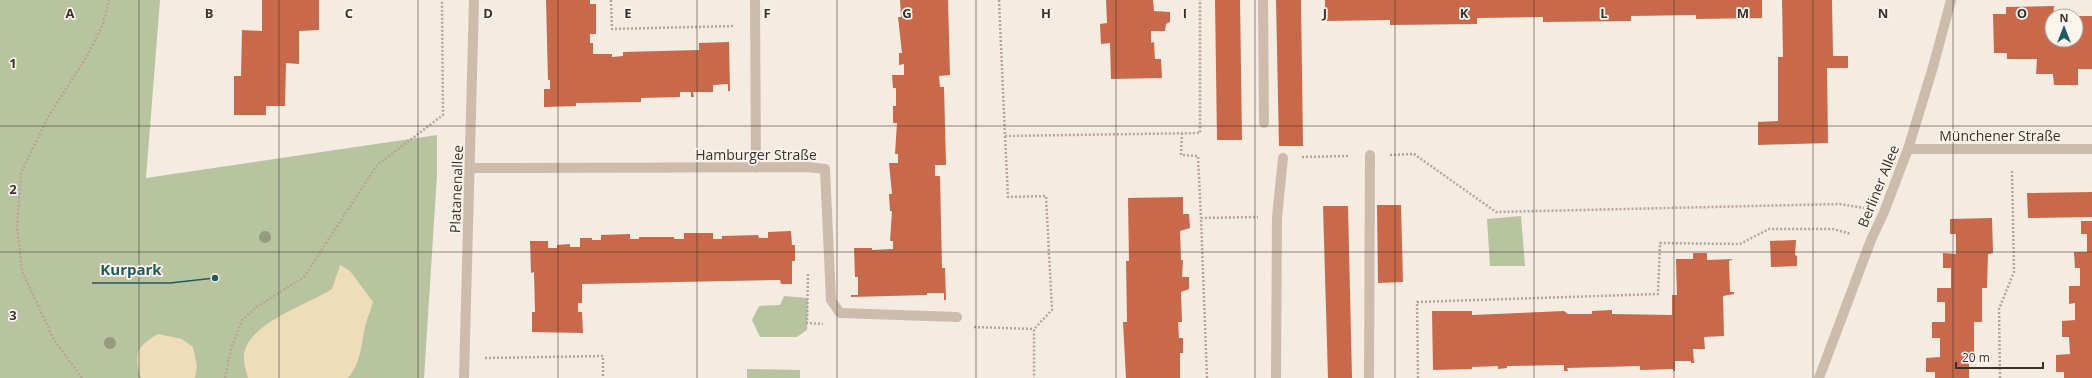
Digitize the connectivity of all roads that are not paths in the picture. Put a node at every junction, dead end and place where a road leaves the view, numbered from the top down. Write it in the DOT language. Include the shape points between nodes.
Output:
graph roads {
  1 [pos="474,0"];
  2 [pos="755,0"];
  3 [pos="1262,0"];
  4 [pos="1952,0"];
  5 [pos="1264,123"];
  6 [pos="1908,149"];
  7 [pos="2092,149"];
  8 [pos="1370,156"];
  9 [pos="1283,158"];
  10 [pos="470,168"];
  11 [pos="756,168"];
  12 [pos="957,317"];
  13 [pos="464,378"];
  14 [pos="1276,378"];
  15 [pos="1368,378"];
  16 [pos="1819,378"];
  1 -- 10 [label="street, Platanenallee"];
  2 -- 11 [label="street"];
  3 -- 5 [label="street"];
  4 -- 6 [label="street, Berliner Allee"];
  6 -- 7 [label="street, Münchener Straße"];
  6 -- 16 [label="street, Berliner Allee"];
  8 -- 15 [label="street"];
  9 -- 14 [label="street" via="1277,217"];
  10 -- 11 [label="street, Hamburger Straße"];
  10 -- 13 [label="street, Platanenallee"];
  11 -- 12 [label="street, Hamburger Straße" via="825,169 831,300 840,313"];
}
